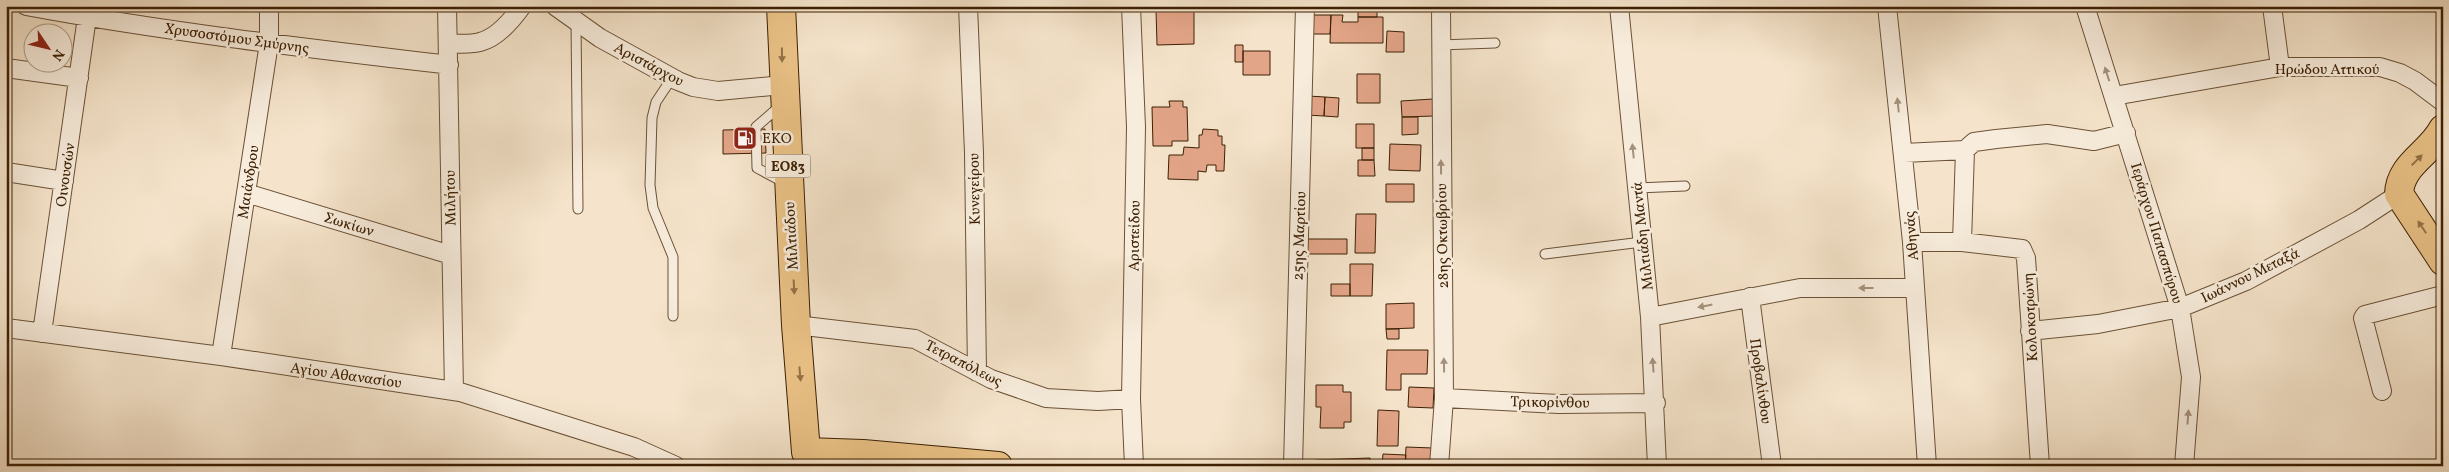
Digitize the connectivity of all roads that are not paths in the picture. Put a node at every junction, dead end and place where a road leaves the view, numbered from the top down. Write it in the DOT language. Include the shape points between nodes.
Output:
graph roads {
  1 [pos="26,6"];
  2 [pos="269,6"];
  3 [pos="447,6"];
  4 [pos="522,6"];
  5 [pos="555,6"];
  6 [pos="781,6"];
  7 [pos="968,6"];
  8 [pos="1131,6"];
  9 [pos="1305,6"];
  10 [pos="1441,6"];
  11 [pos="1619,6"];
  12 [pos="1887,6"];
  13 [pos="2085,6"];
  14 [pos="2272,6"];
  15 [pos="88,18"];
  16 [pos="576,22"];
  17 [pos="269,43"];
  18 [pos="1495,43"];
  19 [pos="448,44"];
  20 [pos="1440,45"];
  21 [pos="449,65"];
  22 [pos="6,68"];
  23 [pos="2280,68"];
  24 [pos="79,78"];
  25 [pos="672,78"];
  26 [pos="784,94"];
  27 [pos="2114,96"];
  28 [pos="2443,102"];
  29 [pos="2443,129"];
  30 [pos="2126,133"];
  31 [pos="1964,150"];
  32 [pos="1904,153"];
  33 [pos="6,172"];
  34 [pos="64,181"];
  35 [pos="1685,186"];
  36 [pos="1637,188"];
  37 [pos="246,193"];
  38 [pos="2400,194"];
  39 [pos="578,209"];
  40 [pos="1642,242"];
  41 [pos="1912,242"];
  42 [pos="1962,242"];
  43 [pos="1545,254"];
  44 [pos="451,255"];
  45 [pos="2443,261"];
  46 [pos="1915,288"];
  47 [pos="2443,295"];
  48 [pos="1750,297"];
  49 [pos="2180,308"];
  50 [pos="673,316"];
  51 [pos="1650,317"];
  52 [pos="796,325"];
  53 [pos="6,328"];
  54 [pos="2030,331"];
  55 [pos="42,333"];
  56 [pos="222,356"];
  57 [pos="977,372"];
  58 [pos="454,391"];
  59 [pos="2382,391"];
  60 [pos="1444,398"];
  61 [pos="1130,399"];
  62 [pos="1656,403"];
  63 [pos="806,459"];
  64 [pos="652,460"];
  65 [pos="892,461"];
  66 [pos="676,466"];
  67 [pos="998,466"];
  68 [pos="1134,466"];
  69 [pos="1293,466"];
  70 [pos="1439,466"];
  71 [pos="1657,466"];
  72 [pos="1772,466"];
  73 [pos="1927,466"];
  74 [pos="2040,466"];
  75 [pos="2184,466"];
  1 -- 15 [label="street, Χρυσοστόμου Σμύρνης"];
  2 -- 17 [label="street, Μαιάνδρου"];
  3 -- 19 [label="street, Μιλήτου"];
  4 -- 19 [label="street" via="511,20 485,40"];
  5 -- 16 [label="street, Αριστάρχου"];
  6 -- 26 [label="main road, Μιλτιάδου / ΕΟ83, one-way"];
  7 -- 57 [label="street, Κυνεγείρου"];
  8 -- 61 [label="street, Αριστείδου" via="1136,127"];
  9 -- 69 [label="street, 25ης Μαρτίου"];
  10 -- 20 [label="street, 28ης Οκτωβρίου"];
  36 -- 11 [label="street, Μιλτιάδη Μαντά, one-way"];
  32 -- 12 [label="street, Αθηνάς, one-way"];
  27 -- 13 [label="street, Ιεράρχου Παπασπύρου, one-way"];
  14 -- 23 [label="street"];
  15 -- 17 [label="street, Χρυσοστόμου Σμύρνης"];
  15 -- 24 [label="street, Οινουσών"];
  16 -- 25 [label="street, Αριστάρχου"];
  16 -- 39 [label="lane"];
  17 -- 21 [label="street, Χρυσοστόμου Σμύρνης"];
  17 -- 37 [label="street, Μαιάνδρου"];
  18 -- 20 [label="lane"];
  19 -- 21 [label="street, Μιλήτου"];
  60 -- 20 [label="street, 28ης Οκτωβρίου, one-way"];
  21 -- 44 [label="street, Μιλήτου"];
  22 -- 24 [label="street"];
  23 -- 27 [label="street, Ηρώδου Αττικού"];
  23 -- 28 [label="street, Ηρώδου Αττικού" via="2380,67 2415,81"];
  24 -- 34 [label="street, Οινουσών"];
  25 -- 26 [label="street, Αριστάρχου" via="693,87 718,91"];
  25 -- 50 [label="lane" via="656,102 652,118 650,185 653,208 673,257"];
  26 -- 52 [label="main road, Μιλτιάδου / ΕΟ83, one-way"];
  27 -- 30 [label="street, Ιεράρχου Παπασπύρου"];
  38 -- 29 [label="main road, one-way" via="2400,182 2407,169 2437,140"];
  30 -- 31 [label="street" via="2094,141 2047,134 1996,139 1974,142"];
  30 -- 49 [label="street, Ιεράρχου Παπασπύρου"];
  31 -- 32 [label="street"];
  31 -- 42 [label="street"];
  32 -- 41 [label="street, Αθηνάς"];
  33 -- 34 [label="street"];
  34 -- 55 [label="street, Οινουσών"];
  35 -- 36 [label="lane"];
  36 -- 40 [label="street, Μιλτιάδη Μαντά"];
  37 -- 44 [label="street, Σωκίων"];
  37 -- 56 [label="street, Μαιάνδρου"];
  45 -- 38 [label="main road, one-way"];
  38 -- 49 [label="street, Ιωάννου Μεταξά" via="2246,281"];
  40 -- 43 [label="lane"];
  40 -- 51 [label="street, Μιλτιάδη Μαντά"];
  41 -- 42 [label="street, Κολοκοτρώνη"];
  41 -- 46 [label="street, Αθηνάς"];
  42 -- 54 [label="street, Κολοκοτρώνη" via="2022,249 2026,258"];
  44 -- 58 [label="street, Μιλήτου"];
  46 -- 48 [label="street, one-way" via="1800,288"];
  46 -- 73 [label="street, Αθηνάς"];
  47 -- 59 [label="street" via="2365,315"];
  48 -- 51 [label="street, one-way"];
  48 -- 72 [label="street, Προβαλίνθου"];
  49 -- 54 [label="street, Ιωάννου Μεταξά" via="2098,324"];
  75 -- 49 [label="street, Ιεράρχου Παπασπύρου, one-way" via="2191,377"];
  62 -- 51 [label="street, Μιλτιάδη Μαντά, one-way"];
  52 -- 57 [label="street, Τετραπόλεως" via="915,339"];
  52 -- 63 [label="main road, Μιλτιάδου / ΕΟ83, one-way"];
  53 -- 55 [label="street, Αγίου Αθανασίου"];
  54 -- 74 [label="street, Κολοκοτρώνη"];
  55 -- 56 [label="street, Αγίου Αθανασίου"];
  56 -- 58 [label="street, Αγίου Αθανασίου"];
  57 -- 61 [label="street, Τετραπόλεως" via="1007,386 1046,398"];
  58 -- 64 [label="street, Αγίου Αθανασίου"];
  60 -- 62 [label="street, Τρικορίνθου" via="1559,404"];
  60 -- 70 [label="street, 28ης Οκτωβρίου"];
  61 -- 68 [label="street, Αριστείδου"];
  62 -- 71 [label="street, Μιλτιάδη Μαντά"];
  63 -- 65 [label="main road, ΕΟ83"];
  64 -- 66 [label="street, Αγίου Αθανασίου"];
  65 -- 67 [label="main road, ΕΟ83"];
}
